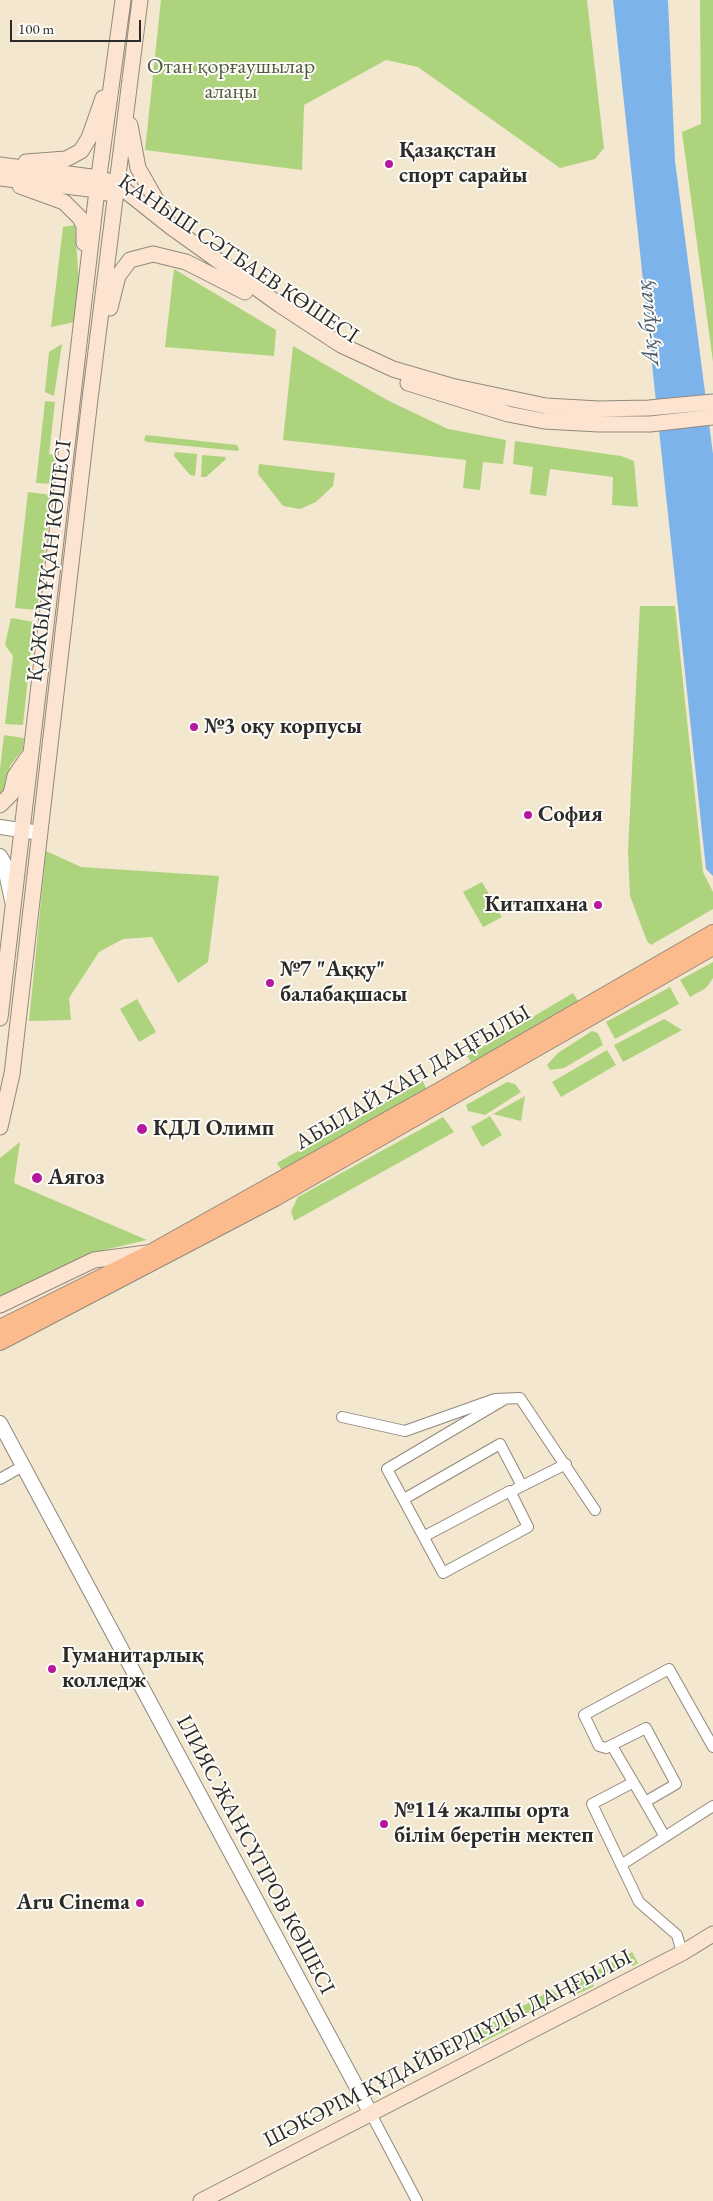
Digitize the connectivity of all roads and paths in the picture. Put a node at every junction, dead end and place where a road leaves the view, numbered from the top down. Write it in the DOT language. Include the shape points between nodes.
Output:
graph roads {
  1 [pos="123,0"];
  2 [pos="140,0"];
  3 [pos="115,59"];
  4 [pos="127,106"];
  5 [pos="0,165"];
  6 [pos="0,178"];
  7 [pos="98,184"];
  8 [pos="116,190"];
  9 [pos="171,227"];
  10 [pos="245,292"];
  11 [pos="85,293"];
  12 [pos="95,365"];
  13 [pos="713,402"];
  14 [pos="509,407"];
  15 [pos="713,417"];
  16 [pos="30,754"];
  17 [pos="0,805"];
  18 [pos="0,827"];
  19 [pos="21,830"];
  20 [pos="40,833"];
  21 [pos="0,856"];
  22 [pos="12,901"];
  23 [pos="713,933"];
  24 [pos="713,947"];
  25 [pos="0,1018"];
  26 [pos="0,1127"];
  27 [pos="150,1253"];
  28 [pos="0,1305"];
  29 [pos="0,1328"];
  30 [pos="0,1342"];
  31 [pos="505,1399"];
  32 [pos="342,1417"];
  33 [pos="0,1422"];
  34 [pos="566,1464"];
  35 [pos="24,1466"];
  36 [pos="0,1479"];
  37 [pos="522,1486"];
  38 [pos="510,1491"];
  39 [pos="404,1499"];
  40 [pos="595,1510"];
  41 [pos="425,1536"];
  42 [pos="612,1746"];
  43 [pos="713,1748"];
  44 [pos="632,1783"];
  45 [pos="645,1802"];
  46 [pos="713,1806"];
  47 [pos="665,1837"];
  48 [pos="621,1865"];
  49 [pos="713,1934"];
  50 [pos="682,1953"];
  51 [pos="370,2112"];
  52 [pos="201,2201"];
  53 [pos="417,2201"];
  1 -- 3 [label="main road, ҚАЖЫМҰҚАН КӨШЕСІ"];
  2 -- 4 [label="main road, ҚАЖЫМҰҚАН КӨШЕСІ"];
  3 -- 5 [label="main road" via="92,130 81,150 66,159"];
  3 -- 7 [label="main road, ҚАЖЫМҰҚАН КӨШЕСІ"];
  4 -- 8 [label="main road, ҚАЖЫМҰҚАН КӨШЕСІ"];
  4 -- 9 [label="main road" via="138,168"];
  5 -- 7 [label="main road, ҚАНЫШ СӘТБАЕВ КӨШЕСІ"];
  6 -- 7 [label="main road, ҚАНЫШ СӘТБАЕВ КӨШЕСІ"];
  6 -- 11 [label="main road" via="64,202 80,218 84,226"];
  7 -- 8 [label="main road, ҚАНЫШ СӘТБАЕВ КӨШЕСІ"];
  7 -- 11 [label="main road, ҚАЖЫМҰҚАН КӨШЕСІ"];
  8 -- 9 [label="main road, ҚАНЫШ СӘТБАЕВ КӨШЕСІ"];
  8 -- 10 [label="main road, ҚАНЫШ СӘТБАЕВ КӨШЕСІ"];
  8 -- 12 [label="main road, ҚАЖЫМҰҚАН КӨШЕСІ"];
  9 -- 14 [label="main road, ҚАНЫШ СӘТБАЕВ КӨШЕСІ" via="341,345 393,369"];
  10 -- 12 [label="main road" via="186,262 153,254 130,260 118,276"];
  10 -- 14 [label="main road, ҚАНЫШ СӘТБАЕВ КӨШЕСІ" via="339,356 387,377"];
  11 -- 16 [label="main road, ҚАЖЫМҰҚАН КӨШЕСІ"];
  12 -- 20 [label="main road, ҚАЖЫМҰҚАН КӨШЕСІ"];
  13 -- 14 [label="main road, ҚАНЫШ СӘТБАЕВ КӨШЕСІ" via="650,408"];
  14 -- 15 [label="main road, ҚАНЫШ СӘТБАЕВ КӨШЕСІ" via="544,421 599,424 650,424"];
  16 -- 17 [label="main road" via="15,776 11,794"];
  16 -- 19 [label="main road, ҚАЖЫМҰҚАН КӨШЕСІ"];
  18 -- 19 [label="street"];
  19 -- 20 [label="street"];
  19 -- 22 [label="main road, ҚАЖЫМҰҚАН КӨШЕСІ"];
  20 -- 26 [label="main road, ҚАЖЫМҰҚАН КӨШЕСІ" via="12,1074"];
  21 -- 22 [label="street"];
  22 -- 25 [label="main road, ҚАЖЫМҰҚАН КӨШЕСІ"];
  23 -- 27 [label="main road, АБЫЛАЙ ХАН ДАҢҒЫЛЫ"];
  24 -- 30 [label="main road, АБЫЛАЙ ХАН ДАҢҒЫЛЫ" via="275,1198"];
  27 -- 28 [label="main road" via="94,1260"];
  27 -- 29 [label="main road, АБЫЛАЙ ХАН ДАҢҒЫЛЫ"];
  31 -- 32 [label="street" via="405,1431"];
  31 -- 34 [label="street" via="520,1398"];
  31 -- 39 [label="street" via="387,1469"];
  33 -- 35 [label="street, ІЛИЯС ЖАНСҮГІРОВ КӨШЕСІ"];
  34 -- 37 [label="street"];
  34 -- 40 [label="street"];
  35 -- 36 [label="street"];
  35 -- 51 [label="street, ІЛИЯС ЖАНСҮГІРОВ КӨШЕСІ"];
  37 -- 38 [label="street"];
  37 -- 39 [label="street" via="500,1444"];
  38 -- 41 [label="street"];
  38 -- 41 [label="street" via="528,1527 442,1573 423,1539"];
  39 -- 41 [label="street"];
  42 -- 43 [label="street" via="599,1746 584,1715 669,1668"];
  42 -- 44 [label="street"];
  42 -- 45 [label="street" via="646,1728 676,1784"];
  44 -- 45 [label="street"];
  44 -- 48 [label="street" via="592,1804"];
  45 -- 47 [label="street"];
  46 -- 47 [label="street"];
  47 -- 48 [label="street"];
  48 -- 50 [label="street" via="639,1902 677,1935"];
  49 -- 50 [label="main road, ШӘКӘРІМ ҚҰДАЙБЕРДІҰЛЫ ДАҢҒЫЛЫ"];
  50 -- 51 [label="main road, ШӘКӘРІМ ҚҰДАЙБЕРДІҰЛЫ ДАҢҒЫЛЫ"];
  51 -- 52 [label="main road, ШӘКӘРІМ ҚҰДАЙБЕРДІҰЛЫ ДАҢҒЫЛЫ"];
  51 -- 53 [label="street, ІЛИЯС ЖАНСҮГІРОВ КӨШЕСІ"];
}
